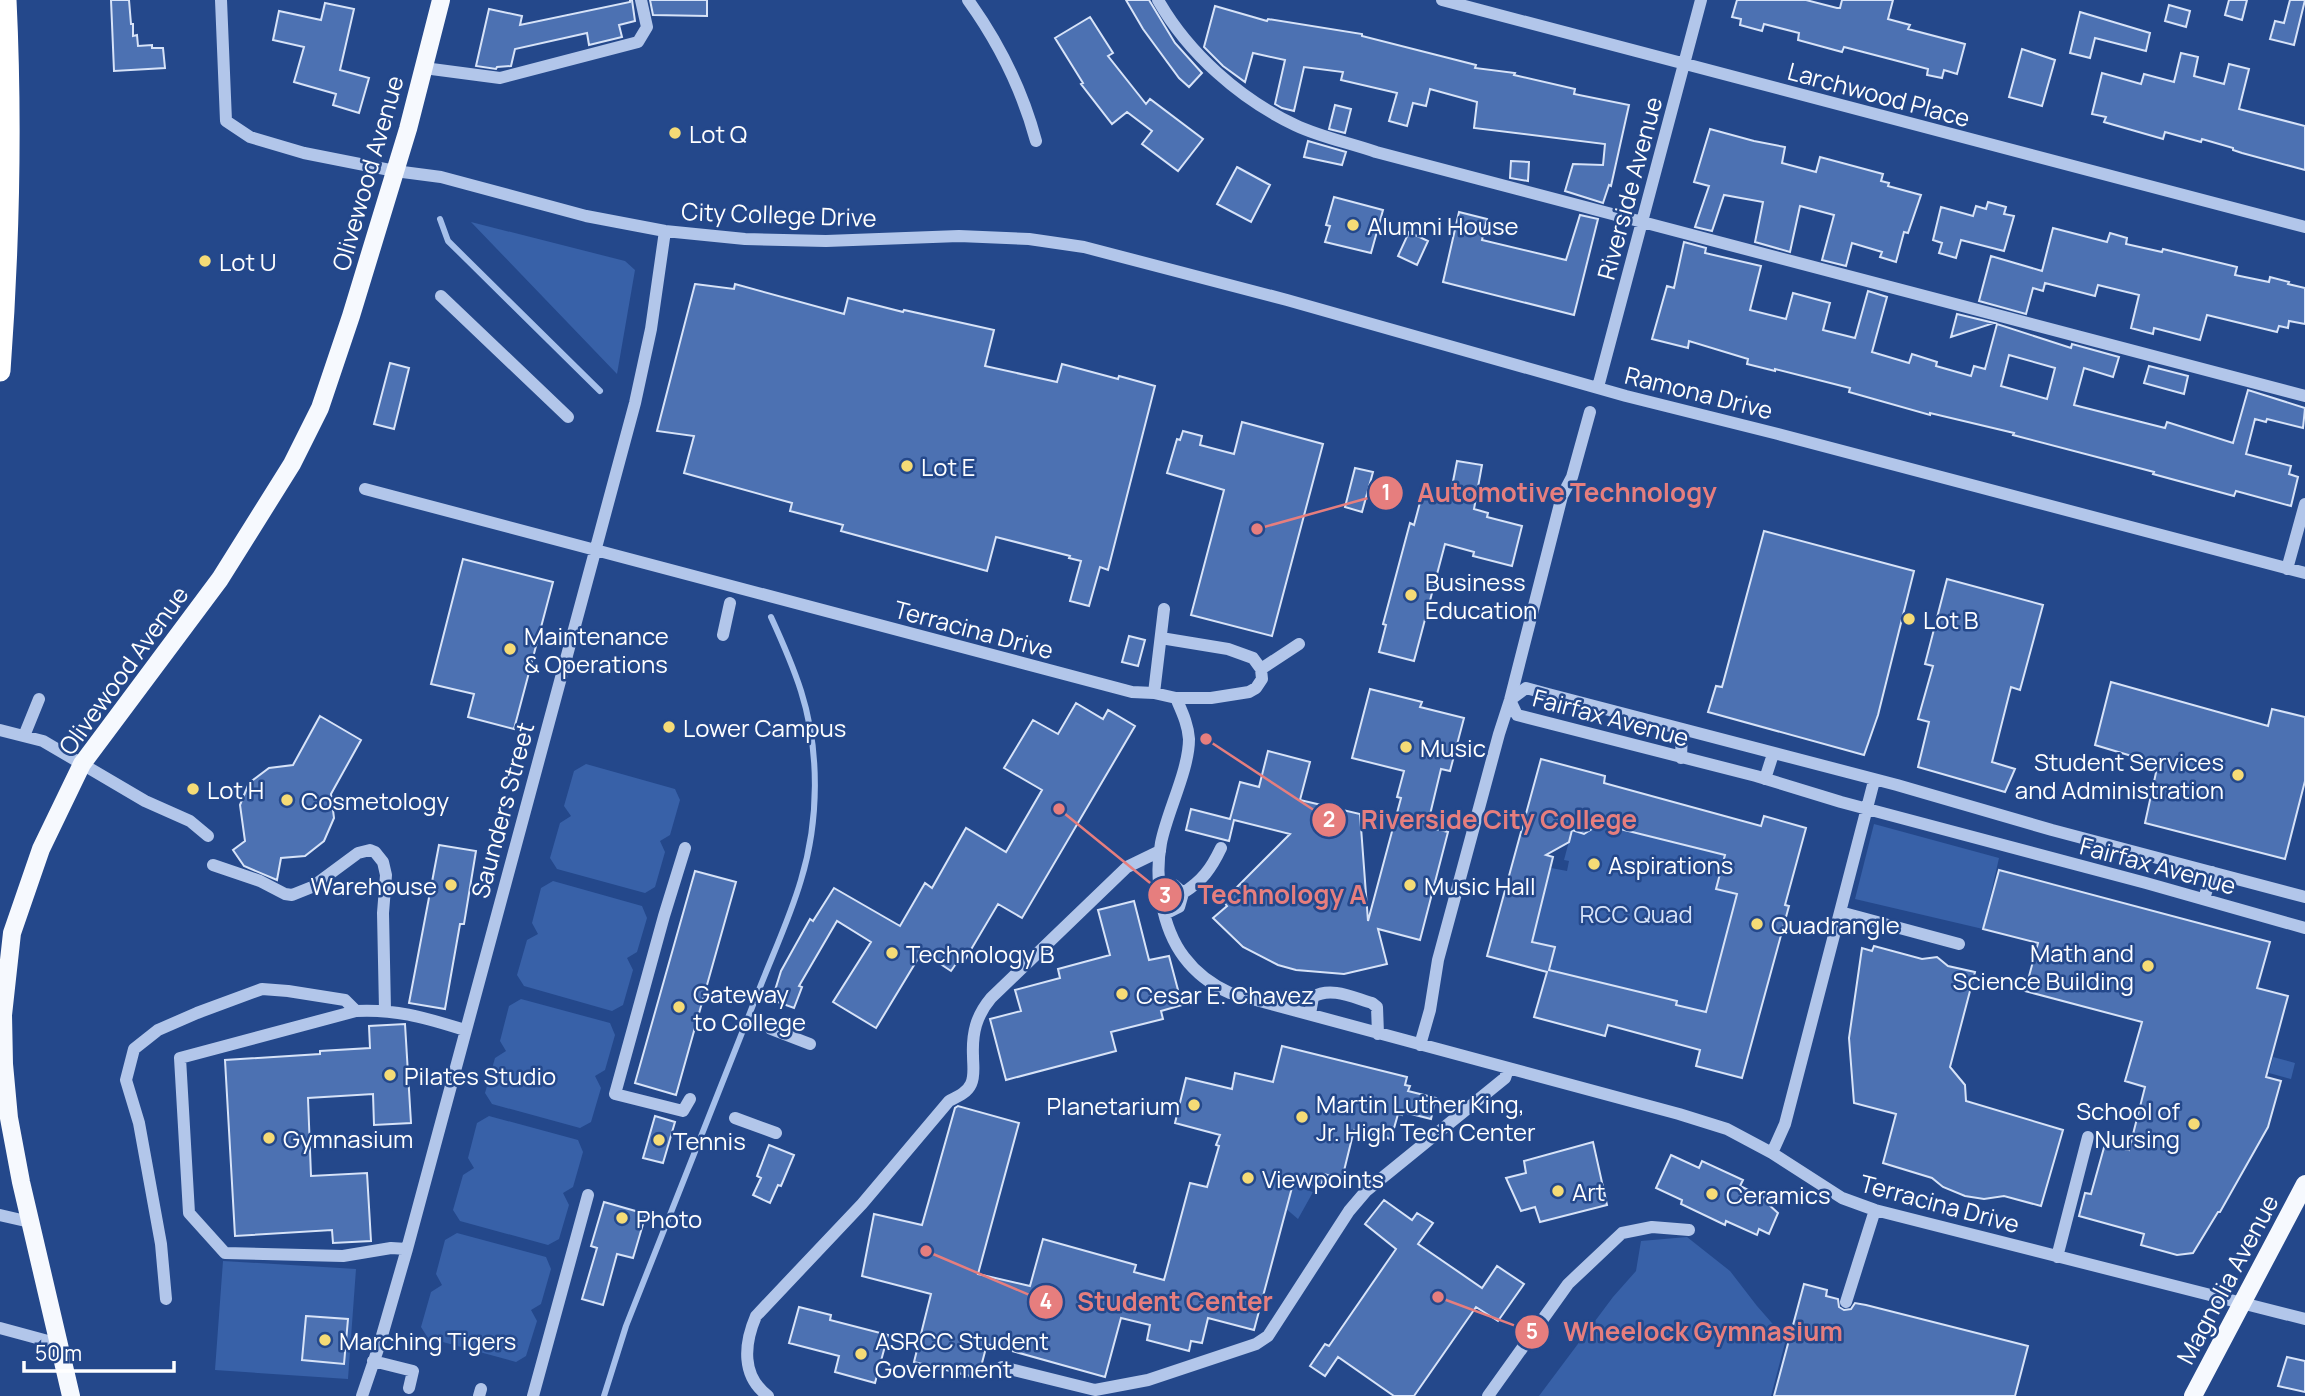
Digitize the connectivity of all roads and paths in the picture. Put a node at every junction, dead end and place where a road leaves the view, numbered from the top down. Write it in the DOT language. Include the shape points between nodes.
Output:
graph roads {
  1 [pos="6,0"];
  2 [pos="221,0"];
  3 [pos="441,0"];
  4 [pos="641,0"];
  5 [pos="968,0"];
  6 [pos="1158,0"];
  7 [pos="1442,0"];
  8 [pos="1701,0"];
  9 [pos="1684,65"];
  10 [pos="424,68"];
  11 [pos="1036,141"];
  12 [pos="395,171"];
  13 [pos="1641,222"];
  14 [pos="2305,227"];
  15 [pos="665,231"];
  16 [pos="1084,247"];
  17 [pos="441,296"];
  18 [pos="0,371"];
  19 [pos="1598,387"];
  20 [pos="2305,396"];
  21 [pos="1590,412"];
  22 [pos="568,418"];
  23 [pos="365,489"];
  24 [pos="2305,505"];
  25 [pos="594,550"];
  26 [pos="2287,569"];
  27 [pos="2305,573"];
  28 [pos="730,603"];
  29 [pos="1164,609"];
  30 [pos="723,635"];
  31 [pos="1161,638"];
  32 [pos="1299,644"];
  33 [pos="1261,669"];
  34 [pos="1154,693"];
  35 [pos="1176,698"];
  36 [pos="39,699"];
  37 [pos="1510,700"];
  38 [pos="0,730"];
  39 [pos="1682,730"];
  40 [pos="24,736"];
  41 [pos="1773,754"];
  42 [pos="1681,758"];
  43 [pos="82,764"];
  44 [pos="1765,779"];
  45 [pos="1874,781"];
  46 [pos="1867,808"];
  47 [pos="208,836"];
  48 [pos="685,848"];
  49 [pos="1221,848"];
  50 [pos="1160,851"];
  51 [pos="213,865"];
  52 [pos="2212,872"];
  53 [pos="1160,886"];
  54 [pos="1183,893"];
  55 [pos="2305,897"];
  56 [pos="2204,899"];
  57 [pos="1840,912"];
  58 [pos="1165,914"];
  59 [pos="2305,928"];
  60 [pos="1959,944"];
  61 [pos="385,1010"];
  62 [pos="356,1011"];
  63 [pos="1310,1014"];
  64 [pos="771,1028"];
  65 [pos="465,1030"];
  66 [pos="1378,1034"];
  67 [pos="810,1044"];
  68 [pos="1420,1045"];
  69 [pos="1508,1069"];
  70 [pos="690,1100"];
  71 [pos="735,1118"];
  72 [pos="775,1133"];
  73 [pos="2088,1137"];
  74 [pos="1772,1153"];
  75 [pos="2305,1185"];
  76 [pos="588,1195"];
  77 [pos="1875,1210"];
  78 [pos="0,1215"];
  79 [pos="30,1222"];
  80 [pos="1689,1230"];
  81 [pos="407,1249"];
  82 [pos="2057,1257"];
  83 [pos="166,1299"];
  84 [pos="1846,1302"];
  85 [pos="2243,1302"];
  86 [pos="2305,1319"];
  87 [pos="0,1328"];
  88 [pos="59,1344"];
  89 [pos="373,1361"];
  90 [pos="1002,1367"];
  91 [pos="409,1388"];
  92 [pos="71,1396"];
  93 [pos="362,1396"];
  94 [pos="533,1396"];
  95 [pos="768,1396"];
  96 [pos="1488,1396"];
  97 [pos="2193,1396"];
  1 -- 18 [label="highway" via="9,53"];
  2 -- 12 [label="street, City College Drive" via="226,121 250,137 304,153"];
  3 -- 10 [label="main road, Olivewood Avenue"];
  4 -- 10 [label="street" via="647,27 638,42 500,78"];
  5 -- 11 [label="street" via="1009,66"];
  6 -- 13 [label="street" via="1191,47 1221,75 1257,104 1296,125 1376,152"];
  7 -- 9 [label="street, Larchwood Place"];
  8 -- 9 [label="street, Riverside Avenue"];
  9 -- 13 [label="street, Riverside Avenue"];
  9 -- 14 [label="street, Larchwood Place"];
  10 -- 12 [label="main road, Olivewood Avenue"];
  12 -- 15 [label="street, City College Drive" via="440,177 586,216"];
  12 -- 43 [label="main road, Olivewood Avenue" via="324,396 292,464 220,579"];
  13 -- 19 [label="street, Riverside Avenue"];
  13 -- 20 [label="street"];
  15 -- 16 [label="street, City College Drive" via="813,241 959,236"];
  15 -- 25 [label="street, Saunders Street" via="642,371"];
  16 -- 19 [label="street, Ramona Drive"];
  17 -- 22 [label="street"];
  19 -- 26 [label="street, Ramona Drive"];
  21 -- 37 [label="street" via="1562,496"];
  23 -- 25 [label="street, Terracina Drive"];
  24 -- 26 [label="street"];
  25 -- 34 [label="street, Terracina Drive" via="1069,677"];
  25 -- 65 [label="street, Saunders Street"];
  26 -- 27 [label="street, Ramona Drive"];
  28 -- 30 [label="street"];
  29 -- 31 [label="street"];
  31 -- 33 [label="street" via="1228,649 1253,658"];
  31 -- 34 [label="street"];
  32 -- 33 [label="street"];
  33 -- 35 [label="street" via="1262,679 1249,692"];
  34 -- 35 [label="street, Terracina Drive"];
  35 -- 50 [label="street, Terracina Drive" via="1186,722 1188,748"];
  36 -- 40 [label="street"];
  37 -- 39 [label="street, Fairfax Avenue" via="1526,688"];
  37 -- 42 [label="street, Fairfax Avenue" via="1517,715"];
  37 -- 68 [label="street" via="1438,960"];
  38 -- 40 [label="street"];
  39 -- 41 [label="street, Fairfax Avenue"];
  39 -- 42 [label="street"];
  40 -- 43 [label="street" via="43,741"];
  41 -- 44 [label="street"];
  41 -- 45 [label="street, Fairfax Avenue"];
  42 -- 44 [label="street, Fairfax Avenue"];
  43 -- 47 [label="street" via="190,821"];
  43 -- 79 [label="main road, Olivewood Avenue" via="41,849 12,933 6,976 8,1105"];
  44 -- 46 [label="street, Fairfax Avenue"];
  45 -- 46 [label="street"];
  45 -- 52 [label="street, Fairfax Avenue"];
  46 -- 56 [label="street, Fairfax Avenue"];
  46 -- 57 [label="street"];
  48 -- 70 [label="street" via="615,1094 683,1111"];
  49 -- 54 [label="street" via="1200,882"];
  50 -- 53 [label="street, Terracina Drive"];
  50 -- 95 [label="street" via="1127,867 982,1009 974,1029 971,1083 965,1092 949,1101 862,1204 756,1316 746,1352 750,1375"];
  51 -- 61 [label="street" via="292,895 312,887 358,853 376,852 386,875"];
  52 -- 55 [label="street, Fairfax Avenue"];
  52 -- 56 [label="street"];
  53 -- 54 [label="street" via="1174,885"];
  53 -- 58 [label="street, Terracina Drive"];
  54 -- 58 [label="street" via="1179,907"];
  56 -- 59 [label="street, Fairfax Avenue"];
  57 -- 60 [label="street"];
  57 -- 74 [label="street" via="1785,1125"];
  58 -- 63 [label="street, Terracina Drive" via="1182,956 1199,974 1230,993"];
  61 -- 62 [label="street"];
  61 -- 65 [label="street"];
  62 -- 81 [label="street" via="180,1058 189,1213 225,1253 343,1256"];
  62 -- 83 [label="street" via="345,1000 262,989 158,1030 134,1049 126,1080 139,1123"];
  63 -- 66 [label="street, Terracina Drive"];
  63 -- 66 [label="street" via="1313,997 1321,992 1372,1003 1377,1007"];
  64 -- 67 [label="street"];
  65 -- 81 [label="street, Saunders Street"];
  66 -- 68 [label="street, Terracina Drive"];
  68 -- 69 [label="street, Terracina Drive"];
  69 -- 74 [label="street, Terracina Drive" via="1715,1125"];
  69 -- 90 [label="street" via="1505,1077 1366,1191 1268,1336 1256,1344 1148,1380 1096,1390"];
  71 -- 72 [label="street"];
  73 -- 82 [label="street"];
  74 -- 77 [label="street, Terracina Drive" via="1842,1198"];
  75 -- 85 [label="main road, Magnolia Avenue"];
  76 -- 94 [label="street"];
  77 -- 82 [label="street, Terracina Drive"];
  77 -- 84 [label="street"];
  78 -- 79 [label="street"];
  79 -- 88 [label="main road, Olivewood Avenue"];
  80 -- 96 [label="street" via="1652,1227 1622,1233 1568,1284"];
  81 -- 89 [label="street, Saunders Street"];
  82 -- 85 [label="street, Terracina Drive"];
  85 -- 86 [label="street, Terracina Drive"];
  85 -- 97 [label="main road, Magnolia Avenue"];
  87 -- 88 [label="street"];
  88 -- 92 [label="main road, Olivewood Avenue"];
  89 -- 91 [label="street" via="412,1371"];
  89 -- 93 [label="street, Saunders Street"];
}
